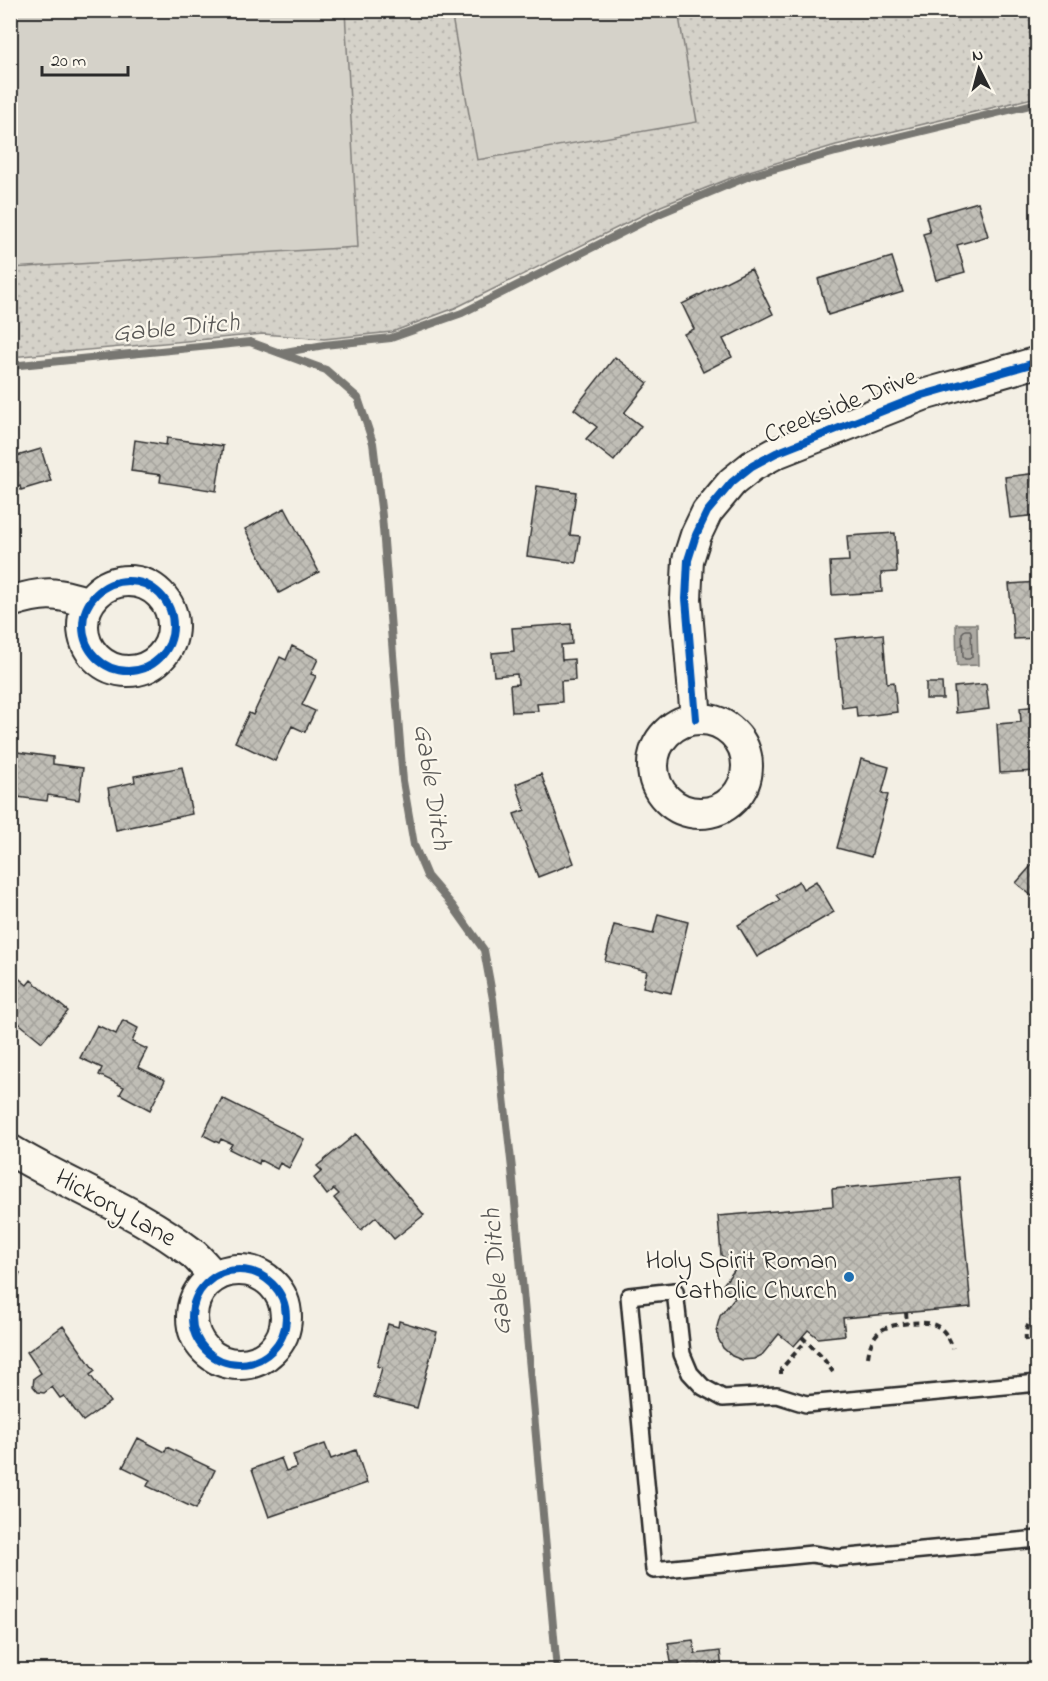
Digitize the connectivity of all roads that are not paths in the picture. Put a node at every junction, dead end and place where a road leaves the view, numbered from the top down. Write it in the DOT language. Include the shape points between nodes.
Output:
graph roads {
  1 [pos="1038,362"];
  2 [pos="10,602"];
  3 [pos="89,603"];
  4 [pos="696,719"];
  5 [pos="10,1150"];
  6 [pos="214,1276"];
  7 [pos="1038,1383"];
  8 [pos="1038,1539"];
  1 -- 4 [label="street, Creekside Drive" via="923,395 776,453 732,482 707,512 688,560 686,599"];
  2 -- 3 [label="street" via="36,594 64,594"];
  5 -- 6 [label="street, Hickory Lane" via="154,1227 194,1254"];
  7 -- 8 [label="lane" via="806,1404 777,1395 723,1398 703,1387 690,1373 682,1354 675,1292 629,1296 654,1570 812,1554 838,1558"];
}
